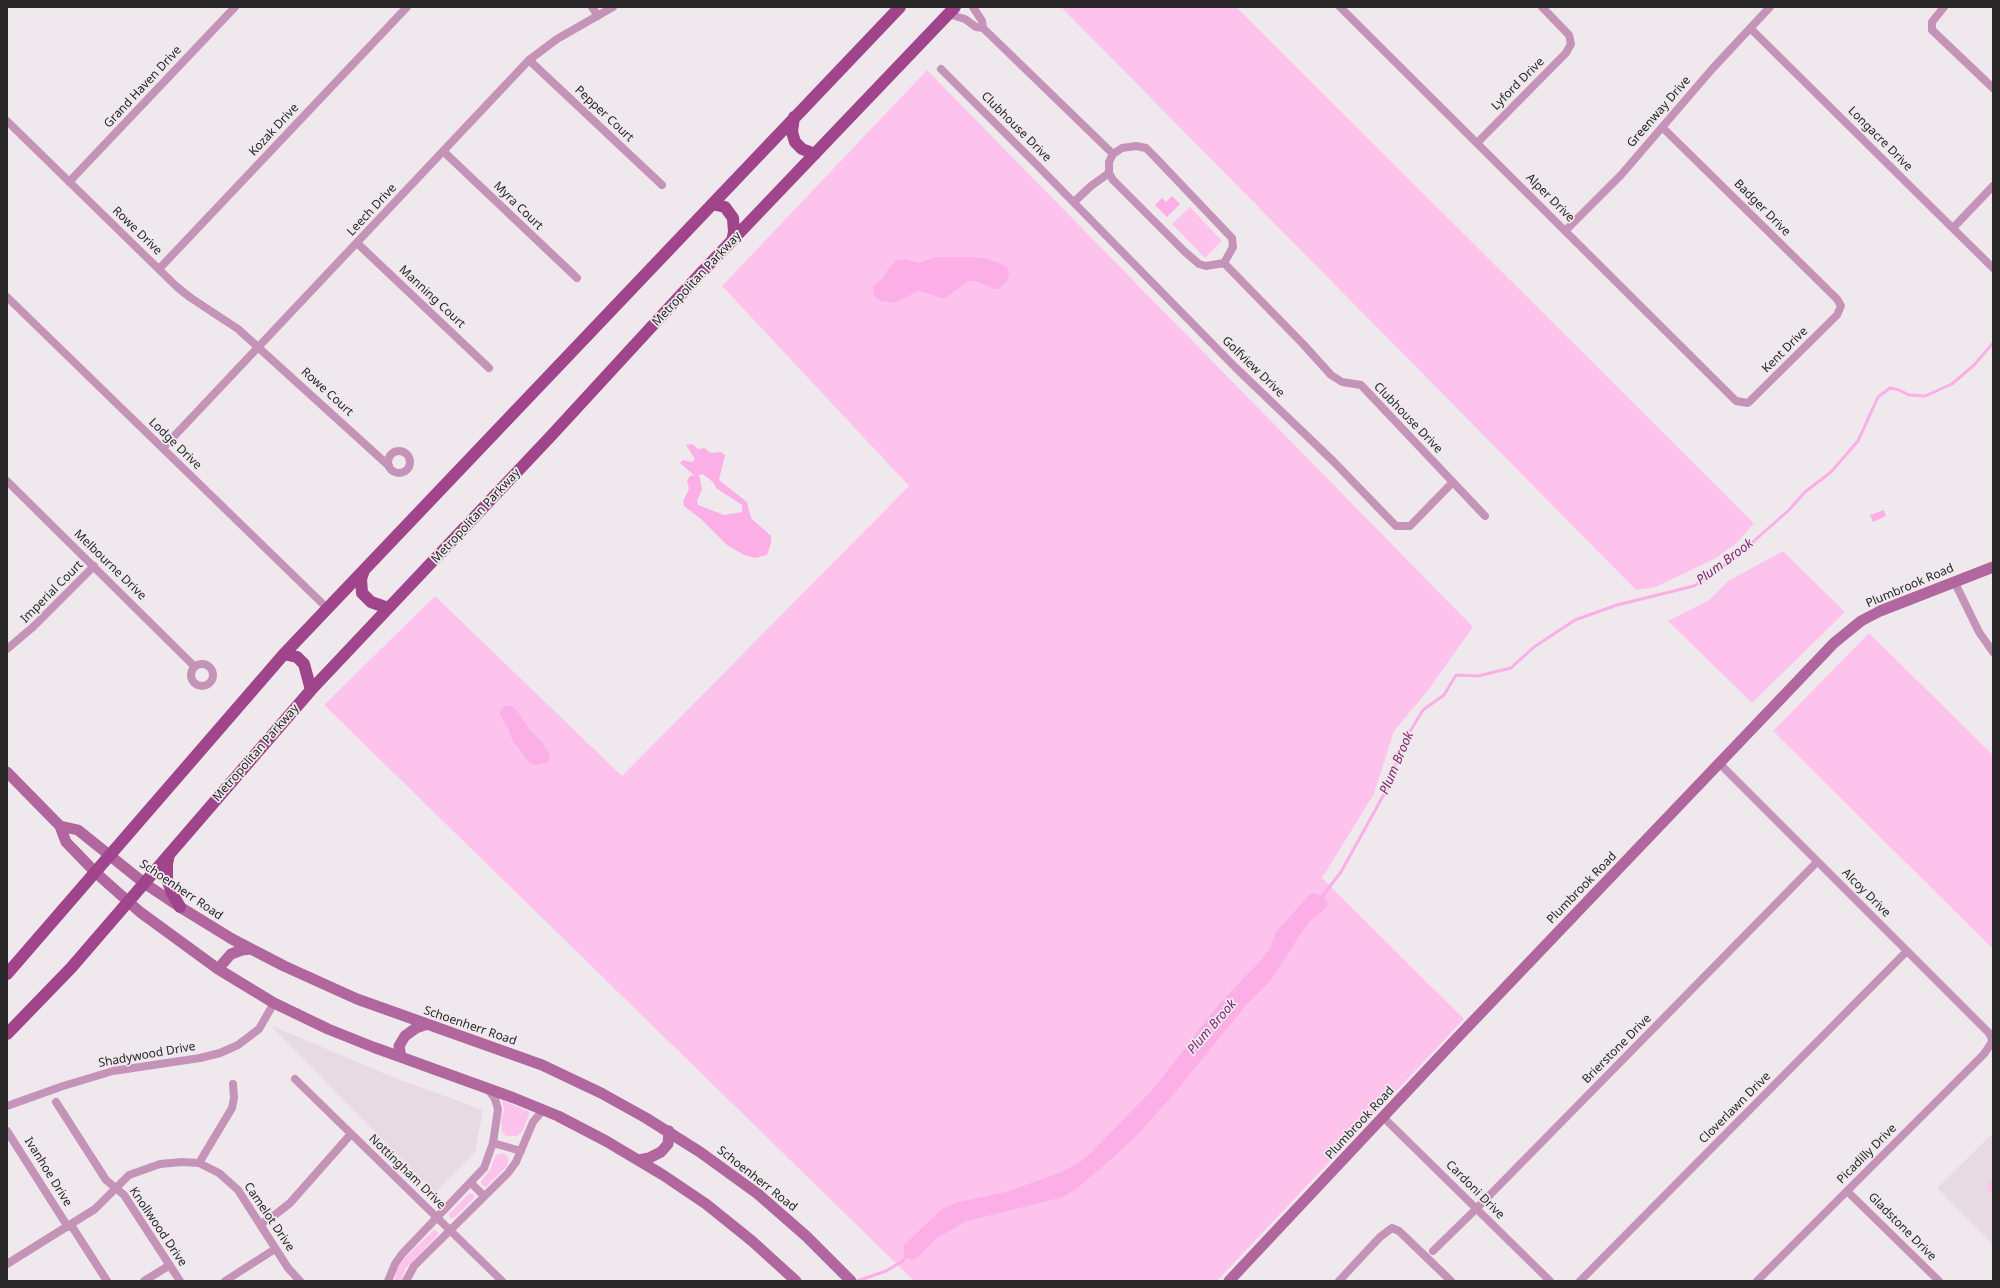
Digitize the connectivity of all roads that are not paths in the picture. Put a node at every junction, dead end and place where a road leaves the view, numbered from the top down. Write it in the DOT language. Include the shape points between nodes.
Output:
graph roads {
  1 [pos="235,7"];
  2 [pos="407,7"];
  3 [pos="592,7"];
  4 [pos="613,7"];
  5 [pos="900,7"];
  6 [pos="973,7"];
  7 [pos="1340,7"];
  8 [pos="1542,7"];
  9 [pos="1770,7"];
  10 [pos="1944,7"];
  11 [pos="952,11"];
  12 [pos="598,16"];
  13 [pos="983,28"];
  14 [pos="1750,28"];
  15 [pos="529,60"];
  16 [pos="941,69"];
  17 [pos="1993,88"];
  18 [pos="794,117"];
  19 [pos="7,122"];
  20 [pos="1662,127"];
  21 [pos="1477,142"];
  22 [pos="444,151"];
  23 [pos="815,154"];
  24 [pos="1113,154"];
  25 [pos="1109,174"];
  26 [pos="69,182"];
  27 [pos="662,185"];
  28 [pos="1993,186"];
  29 [pos="1074,202"];
  30 [pos="712,204"];
  31 [pos="1953,228"];
  32 [pos="1565,231"];
  33 [pos="732,241"];
  34 [pos="357,243"];
  35 [pos="1224,263"];
  36 [pos="1993,268"];
  37 [pos="159,269"];
  38 [pos="577,278"];
  39 [pos="7,297"];
  40 [pos="1840,309"];
  41 [pos="258,347"];
  42 [pos="489,368"];
  43 [pos="1745,403"];
  44 [pos="163,448"];
  45 [pos="393,453"];
  46 [pos="379,455"];
  47 [pos="389,466"];
  48 [pos="7,481"];
  49 [pos="1453,482"];
  50 [pos="1485,516"];
  51 [pos="94,566"];
  52 [pos="366,567"];
  53 [pos="1993,567"];
  54 [pos="1954,581"];
  55 [pos="327,608"];
  56 [pos="388,608"];
  57 [pos="7,649"];
  58 [pos="1993,652"];
  59 [pos="284,654"];
  60 [pos="194,666"];
  61 [pos="311,690"];
  62 [pos="1719,763"];
  63 [pos="7,772"];
  64 [pos="60,826"];
  65 [pos="169,854"];
  66 [pos="109,856"];
  67 [pos="1817,862"];
  68 [pos="95,872"];
  69 [pos="144,883"];
  70 [pos="128,902"];
  71 [pos="180,907"];
  72 [pos="251,950"];
  73 [pos="1907,951"];
  74 [pos="218,970"];
  75 [pos="7,974"];
  76 [pos="274,1003"];
  77 [pos="427,1024"];
  78 [pos="7,1034"];
  79 [pos="1992,1042"];
  80 [pos="401,1058"];
  81 [pos="295,1079"];
  82 [pos="233,1084"];
  83 [pos="487,1087"];
  84 [pos="56,1102"];
  85 [pos="7,1106"];
  86 [pos="543,1110"];
  87 [pos="1384,1117"];
  88 [pos="7,1131"];
  89 [pos="669,1132"];
  90 [pos="351,1134"];
  91 [pos="493,1143"];
  92 [pos="521,1151"];
  93 [pos="639,1160"];
  94 [pos="199,1163"];
  95 [pos="472,1183"];
  96 [pos="115,1188"];
  97 [pos="1848,1191"];
  98 [pos="484,1196"];
  99 [pos="1477,1208"];
  100 [pos="437,1218"];
  101 [pos="261,1224"];
  102 [pos="70,1226"];
  103 [pos="450,1230"];
  104 [pos="276,1249"];
  105 [pos="1433,1251"];
  106 [pos="7,1264"];
  107 [pos="170,1265"];
  108 [pos="107,1281"];
  109 [pos="144,1281"];
  110 [pos="180,1281"];
  111 [pos="225,1281"];
  112 [pos="300,1281"];
  113 [pos="388,1281"];
  114 [pos="406,1281"];
  115 [pos="502,1281"];
  116 [pos="796,1281"];
  117 [pos="851,1281"];
  118 [pos="1229,1281"];
  119 [pos="1339,1281"];
  120 [pos="1451,1281"];
  121 [pos="1550,1281"];
  122 [pos="1580,1281"];
  123 [pos="1757,1281"];
  124 [pos="1939,1281"];
  1 -- 26 [label="street, Grand Haven Drive"];
  2 -- 37 [label="street, Kozak Drive"];
  3 -- 12 [label="street"];
  4 -- 12 [label="street, Leech Drive"];
  5 -- 18 [label="main road"];
  6 -- 13 [label="street" via="982,21"];
  7 -- 21 [label="street, Alper Drive"];
  8 -- 21 [label="street, Lyford Drive" via="1566,31 1571,44 1566,53"];
  9 -- 14 [label="street, Greenway Drive"];
  10 -- 17 [label="street" via="1932,22 1932,30"];
  11 -- 13 [label="street" via="976,27"];
  11 -- 23 [label="main road, Metropolitan Parkway"];
  12 -- 15 [label="street, Leech Drive" via="557,39"];
  13 -- 24 [label="street"];
  14 -- 20 [label="street, Greenway Drive"];
  14 -- 31 [label="street, Longacre Drive"];
  15 -- 22 [label="street, Leech Drive"];
  15 -- 27 [label="street, Pepper Court"];
  16 -- 29 [label="street, Clubhouse Drive"];
  18 -- 23 [label="main road" via="792,132 795,142 802,149"];
  18 -- 30 [label="main road"];
  19 -- 26 [label="street, Rowe Drive"];
  20 -- 32 [label="street, Greenway Drive" via="1621,175"];
  20 -- 40 [label="street, Badger Drive" via="1837,299"];
  21 -- 32 [label="street, Alper Drive"];
  22 -- 34 [label="street, Leech Drive"];
  22 -- 38 [label="street, Myra Court"];
  23 -- 33 [label="main road, Metropolitan Parkway"];
  24 -- 25 [label="street" via="1109,162"];
  24 -- 35 [label="street" via="1122,148 1146,148 1232,238 1232,247"];
  25 -- 29 [label="street"];
  25 -- 35 [label="street" via="1184,252 1199,264 1206,266"];
  26 -- 37 [label="street, Rowe Drive"];
  28 -- 31 [label="street"];
  29 -- 49 [label="street, Golfview Drive" via="1236,368 1396,526 1410,526"];
  30 -- 33 [label="main road" via="725,207 733,218"];
  30 -- 52 [label="main road"];
  31 -- 36 [label="street, Longacre Drive"];
  32 -- 43 [label="street, Alper Drive" via="1736,401"];
  33 -- 56 [label="main road, Metropolitan Parkway"];
  34 -- 41 [label="street, Leech Drive"];
  34 -- 42 [label="street, Manning Court"];
  35 -- 49 [label="street, Clubhouse Drive" via="1331,375 1342,382 1361,385"];
  37 -- 41 [label="street, Rowe Drive" via="191,298 238,329"];
  39 -- 44 [label="street, Lodge Drive"];
  40 -- 43 [label="street, Kent Drive" via="1752,401"];
  41 -- 44 [label="street, Leech Drive"];
  41 -- 46 [label="street, Rowe Court"];
  44 -- 55 [label="street, Lodge Drive"];
  45 -- 46 [label="street"];
  45 -- 47 [label="street" via="389,458"];
  45 -- 47 [label="street" via="406,453 410,459 409,466 401,473"];
  46 -- 47 [label="street, Rowe Court"];
  48 -- 51 [label="street, Melbourne Drive"];
  49 -- 50 [label="street, Clubhouse Drive"];
  51 -- 57 [label="street, Imperial Court" via="33,627"];
  51 -- 60 [label="street, Melbourne Drive"];
  52 -- 55 [label="main road"];
  52 -- 56 [label="main road" via="361,580 362,593 371,602"];
  53 -- 54 [label="main road, Plumbrook Road"];
  54 -- 58 [label="street" via="1978,632"];
  54 -- 62 [label="main road, Plumbrook Road" via="1880,611 1848,632 1816,660"];
  55 -- 59 [label="main road"];
  56 -- 61 [label="main road, Metropolitan Parkway"];
  59 -- 61 [label="main road" via="297,657 304,664"];
  59 -- 66 [label="main road"];
  61 -- 65 [label="main road, Metropolitan Parkway"];
  62 -- 67 [label="street, Alcoy Drive"];
  62 -- 87 [label="main road, Plumbrook Road"];
  63 -- 64 [label="main road"];
  64 -- 66 [label="main road, Schoenherr Road" via="78,830"];
  64 -- 68 [label="main road" via="66,842"];
  65 -- 69 [label="main road, Metropolitan Parkway"];
  65 -- 71 [label="main road" via="167,879"];
  66 -- 68 [label="main road"];
  66 -- 69 [label="main road, Schoenherr Road"];
  67 -- 73 [label="street, Alcoy Drive"];
  67 -- 99 [label="street, Brierstone Drive"];
  68 -- 70 [label="main road"];
  68 -- 75 [label="main road"];
  69 -- 70 [label="main road, Metropolitan Parkway"];
  69 -- 71 [label="main road, Schoenherr Road"];
  70 -- 74 [label="main road"];
  70 -- 78 [label="main road, Metropolitan Parkway" via="71,968"];
  71 -- 72 [label="main road, Schoenherr Road"];
  72 -- 74 [label="main road" via="231,954"];
  72 -- 77 [label="main road, Schoenherr Road" via="326,986"];
  73 -- 79 [label="street, Alcoy Drive" via="1991,1036"];
  73 -- 122 [label="street, Cloverlawn Drive"];
  74 -- 76 [label="main road"];
  76 -- 80 [label="main road" via="328,1029"];
  76 -- 85 [label="street, Shadywood Drive" via="264,1022 254,1033 238,1045 220,1053 113,1071"];
  77 -- 80 [label="main road" via="405,1036 399,1046"];
  77 -- 89 [label="main road, Schoenherr Road" via="560,1074 625,1106"];
  79 -- 97 [label="street, Picadilly Drive" via="1984,1054"];
  80 -- 83 [label="main road"];
  81 -- 90 [label="street, Nottingham Drive"];
  82 -- 94 [label="street" via="232,1108"];
  83 -- 86 [label="main road"];
  83 -- 91 [label="street" via="498,1109"];
  84 -- 96 [label="street, Knollwood Drive" via="106,1180"];
  86 -- 92 [label="street" via="532,1122"];
  86 -- 93 [label="main road"];
  87 -- 99 [label="street, Cardoni Drive"];
  87 -- 118 [label="main road, Plumbrook Road"];
  88 -- 102 [label="street, Ivanhoe Drive"];
  89 -- 93 [label="main road" via="668,1144 661,1152"];
  89 -- 117 [label="main road, Schoenherr Road" via="717,1163 758,1194"];
  90 -- 100 [label="street, Nottingham Drive"];
  90 -- 101 [label="street" via="290,1203"];
  91 -- 92 [label="street"];
  91 -- 95 [label="street" via="484,1168"];
  92 -- 98 [label="street" via="508,1173"];
  93 -- 116 [label="main road" via="687,1191 728,1222"];
  94 -- 96 [label="street, Camelot Drive" via="170,1162 149,1166 129,1175"];
  94 -- 101 [label="street, Camelot Drive" via="219,1173 238,1190"];
  95 -- 98 [label="street"];
  95 -- 100 [label="street"];
  96 -- 102 [label="street, Camelot Drive" via="95,1209"];
  96 -- 107 [label="street, Knollwood Drive" via="124,1195"];
  97 -- 123 [label="street, Picadilly Drive"];
  97 -- 124 [label="street, Gladstone Drive"];
  98 -- 103 [label="street"];
  99 -- 105 [label="street, Brierstone Drive"];
  99 -- 121 [label="street, Cardoni Drive"];
  100 -- 103 [label="street, Nottingham Drive"];
  100 -- 113 [label="street" via="398,1259"];
  101 -- 104 [label="street, Camelot Drive"];
  102 -- 106 [label="street, Camelot Drive"];
  102 -- 108 [label="street, Ivanhoe Drive"];
  103 -- 114 [label="street" via="414,1266"];
  103 -- 115 [label="street, Nottingham Drive"];
  104 -- 111 [label="street"];
  104 -- 112 [label="street, Camelot Drive"];
  107 -- 109 [label="street"];
  107 -- 110 [label="street, Knollwood Drive"];
  119 -- 120 [label="street" via="1380,1237 1392,1228 1404,1235"];
}
